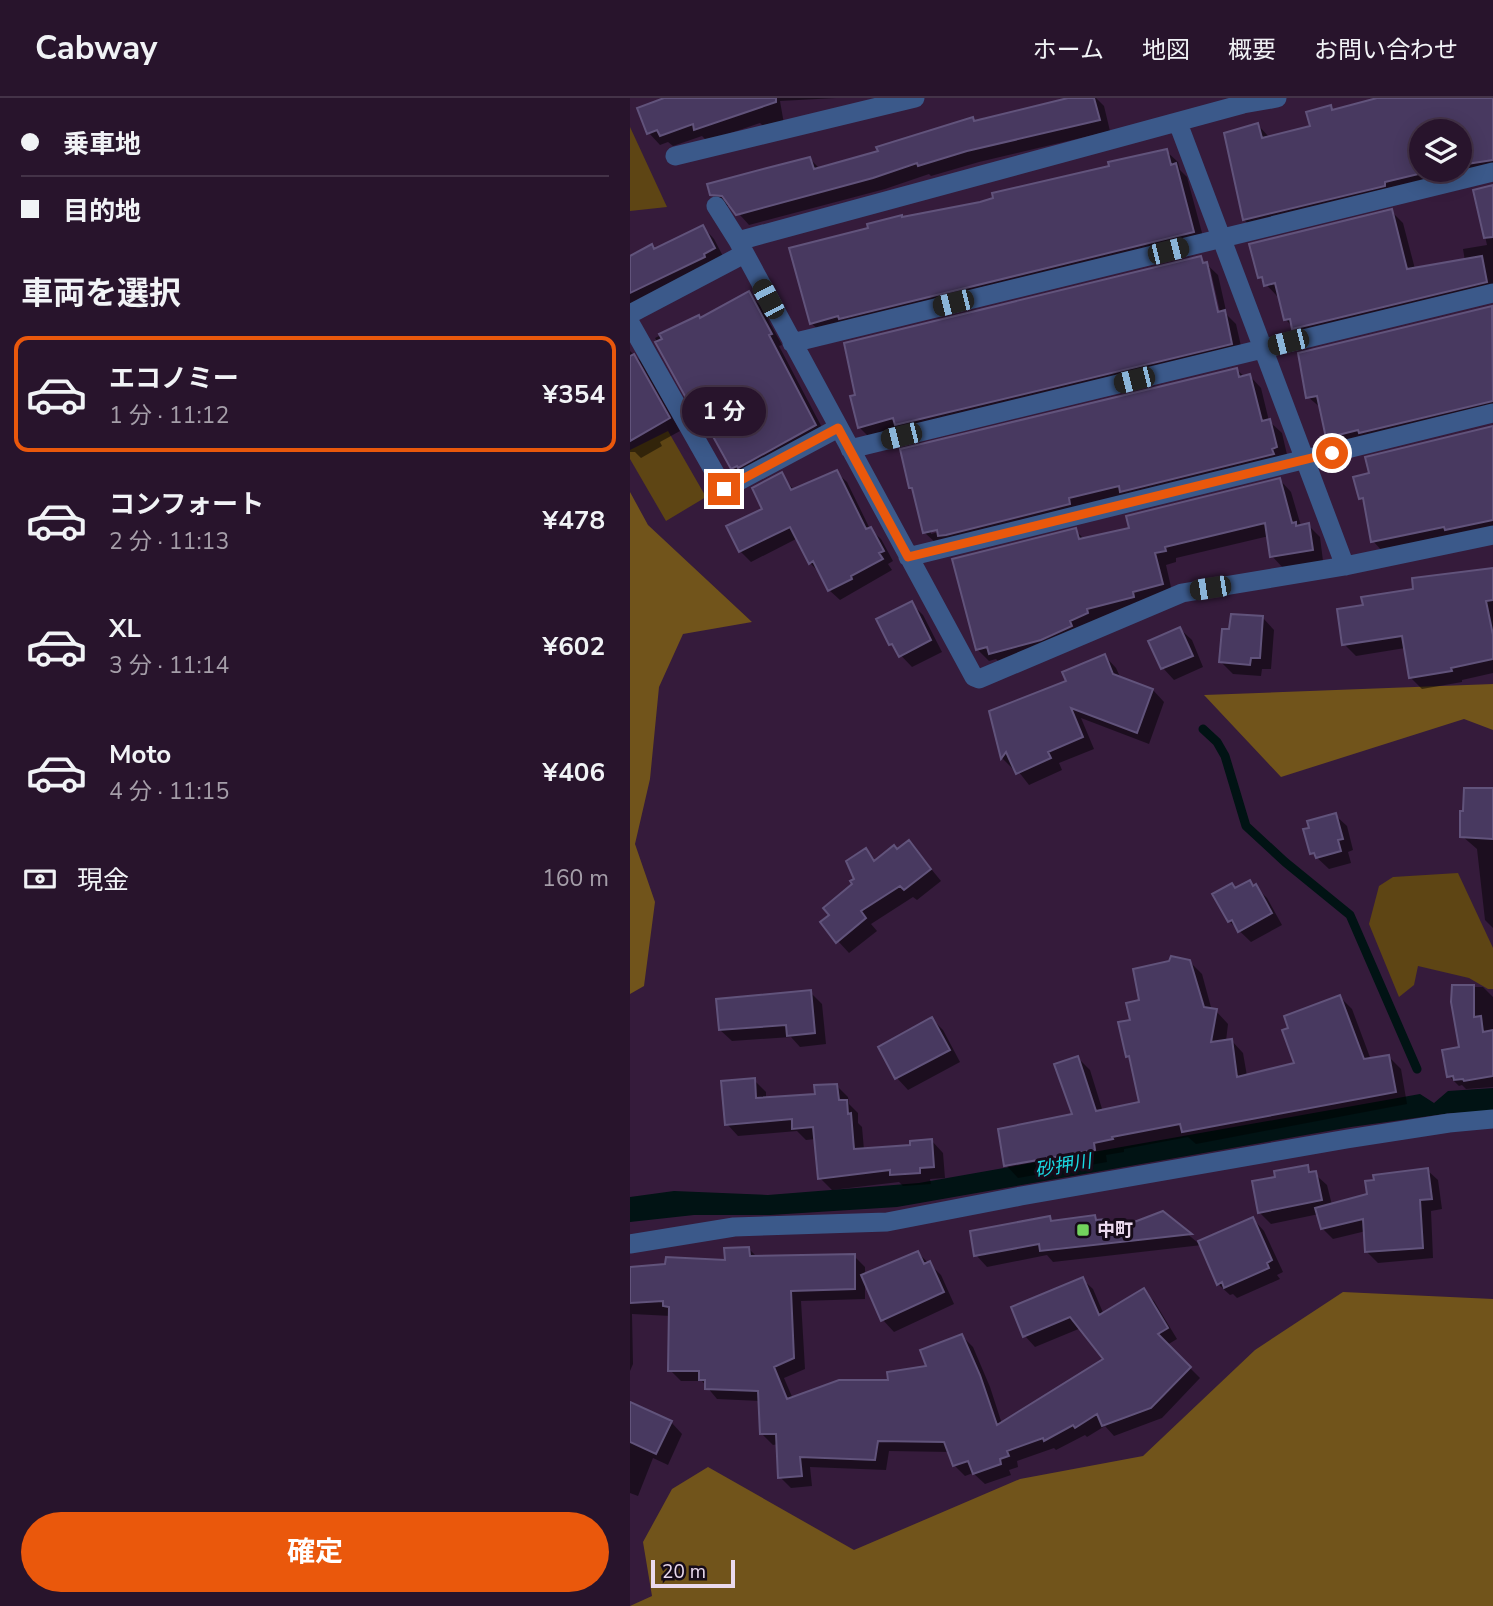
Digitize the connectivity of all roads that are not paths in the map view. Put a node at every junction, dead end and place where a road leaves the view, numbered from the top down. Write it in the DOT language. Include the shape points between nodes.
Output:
graph roads {
  1 [pos="915,98"];
  2 [pos="1277,98"];
  3 [pos="1251,101"];
  4 [pos="1178,122"];
  5 [pos="675,156"];
  6 [pos="1493,172"];
  7 [pos="716,206"];
  8 [pos="1221,237"];
  9 [pos="741,248"];
  10 [pos="1493,293"];
  11 [pos="630,313"];
  12 [pos="630,323"];
  13 [pos="792,343"];
  14 [pos="1263,348"];
  15 [pos="1493,413"];
  16 [pos="838,428"];
  17 [pos="850,449"];
  18 [pos="1305,459"];
  19 [pos="1493,535"];
  20 [pos="908,557"];
  21 [pos="1345,566"];
  22 [pos="1493,1119"];
  23 [pos="630,1244"];
  1 -- 5 [label="street"];
  2 -- 3 [label="street"];
  3 -- 4 [label="street"];
  4 -- 8 [label="street"];
  4 -- 9 [label="street"];
  6 -- 8 [label="street"];
  7 -- 9 [label="street"];
  8 -- 13 [label="street"];
  8 -- 14 [label="street"];
  9 -- 11 [label="street"];
  9 -- 13 [label="street"];
  10 -- 14 [label="street"];
  12 -- 16 [label="street" via="724,489"];
  13 -- 16 [label="street"];
  14 -- 17 [label="street"];
  14 -- 18 [label="street"];
  15 -- 18 [label="street"];
  16 -- 17 [label="street"];
  17 -- 20 [label="street"];
  18 -- 20 [label="street"];
  18 -- 21 [label="street"];
  19 -- 21 [label="street"];
  20 -- 21 [label="street" via="979,679 1182,593"];
  22 -- 23 [label="street" via="1347,1139 887,1223 734,1227"];
}
